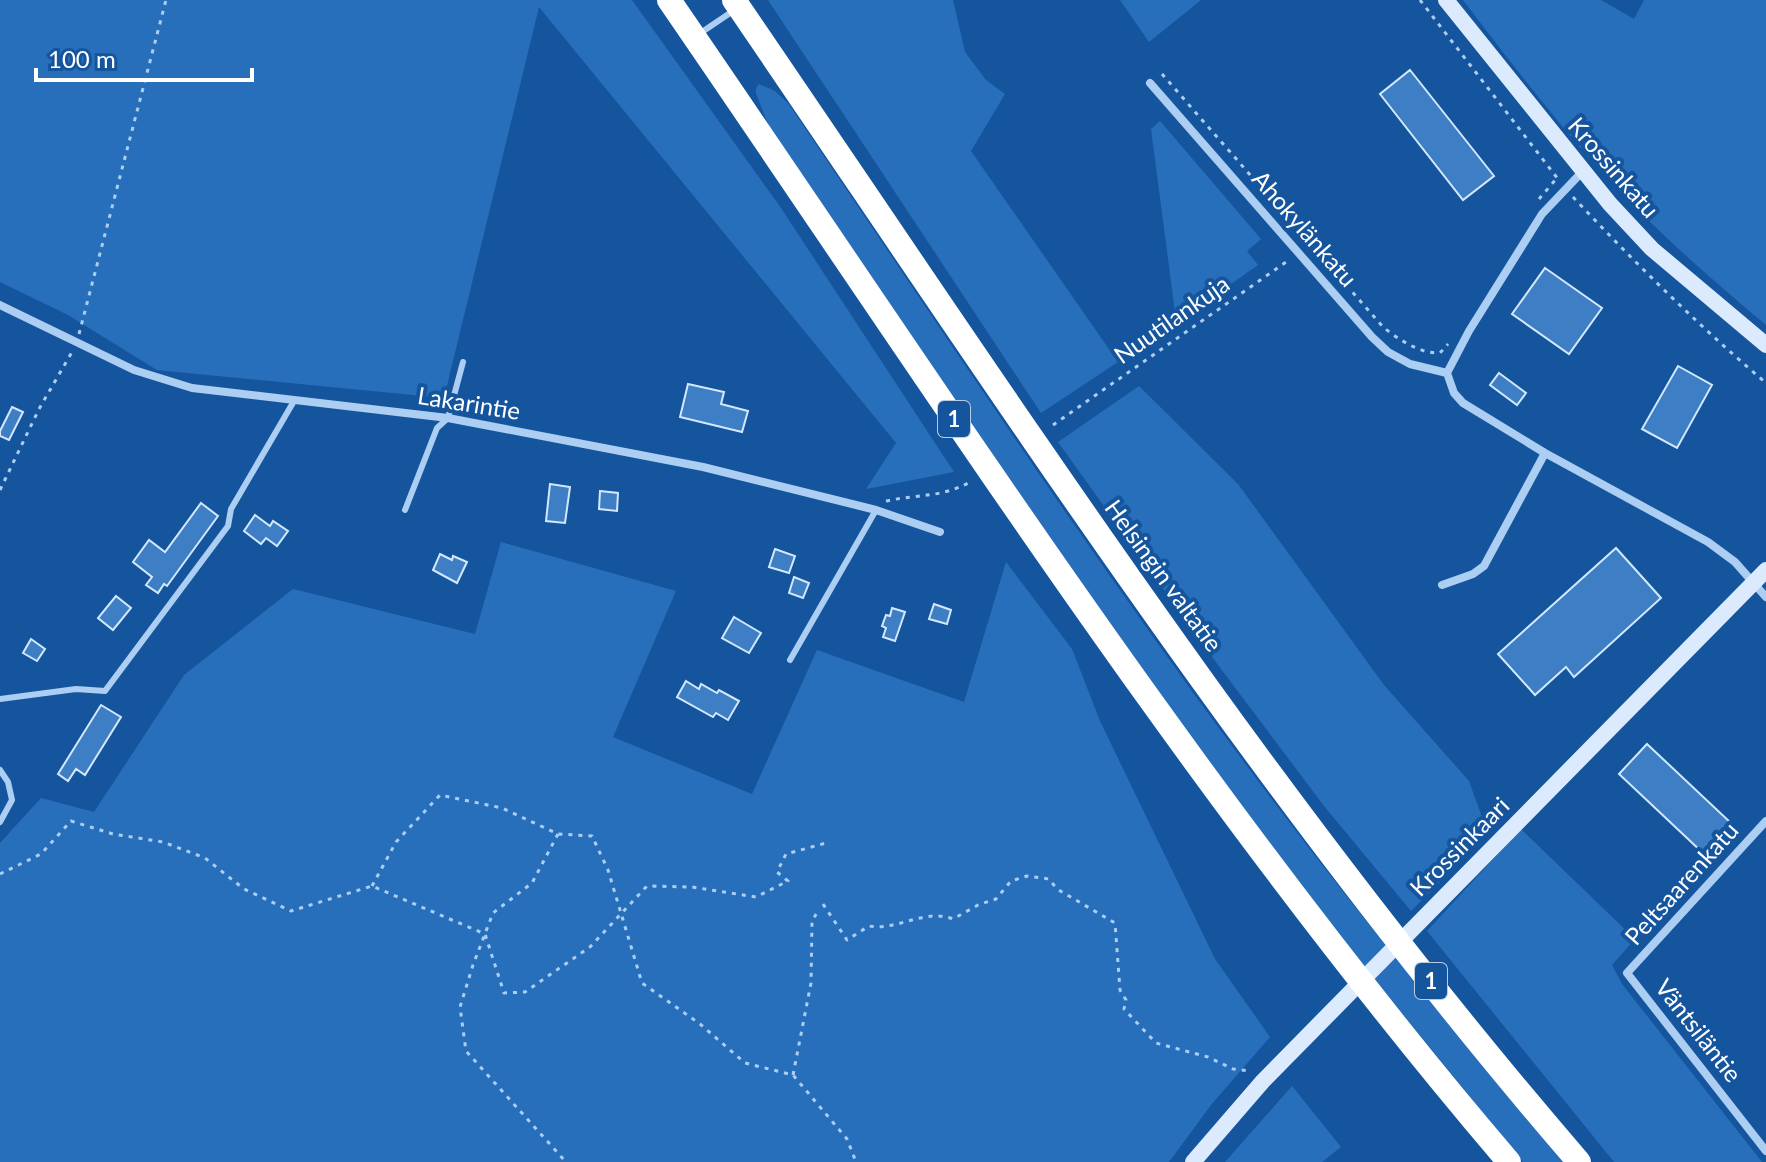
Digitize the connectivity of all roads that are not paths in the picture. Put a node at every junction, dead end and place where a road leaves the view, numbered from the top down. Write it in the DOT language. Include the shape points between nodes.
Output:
graph roads {
  1 [pos="669,0"];
  2 [pos="1446,0"];
  3 [pos="736,3"];
  4 [pos="694,37"];
  5 [pos="1150,83"];
  6 [pos="1582,172"];
  7 [pos="0,305"];
  8 [pos="1766,345"];
  9 [pos="463,362"];
  10 [pos="1447,373"];
  11 [pos="294,401"];
  12 [pos="448,418"];
  13 [pos="1545,453"];
  14 [pos="405,510"];
  15 [pos="876,510"];
  16 [pos="940,532"];
  17 [pos="1766,570"];
  18 [pos="1752,584"];
  19 [pos="1442,585"];
  20 [pos="1766,597"];
  21 [pos="790,660"];
  22 [pos="0,699"];
  23 [pos="0,770"];
  24 [pos="1766,821"];
  25 [pos="0,822"];
  26 [pos="1627,973"];
  27 [pos="1465,1111"];
  28 [pos="1766,1151"];
  29 [pos="1193,1162"];
  30 [pos="1499,1162"];
  31 [pos="1509,1162"];
  32 [pos="1579,1162"];
  1 -- 4 [label="highway, 1"];
  2 -- 6 [label="street, Krossinkatu"];
  3 -- 4 [label="lane"];
  3 -- 32 [label="highway, Helsingin valtatie / 1" via="1118,563 1371,907"];
  4 -- 27 [label="highway, 1" via="1068,583 1247,831"];
  5 -- 10 [label="street, Ahokylänkatu" via="1372,337 1410,364"];
  6 -- 8 [label="street, Krossinkatu" via="1652,249"];
  6 -- 10 [label="street" via="1542,214"];
  7 -- 11 [label="street, Lakarintie" via="134,370 192,388"];
  9 -- 12 [label="lane"];
  10 -- 13 [label="street" via="1463,403"];
  11 -- 12 [label="street, Lakarintie"];
  11 -- 22 [label="lane" via="231,509 228,526 105,691 76,689"];
  12 -- 14 [label="lane" via="437,428"];
  12 -- 15 [label="street, Lakarintie" via="703,467"];
  13 -- 18 [label="street" via="1708,542 1735,562"];
  13 -- 19 [label="street" via="1484,566"];
  15 -- 16 [label="street, Lakarintie"];
  15 -- 21 [label="lane"];
  17 -- 18 [label="street, Krossinkaari"];
  18 -- 20 [label="street"];
  18 -- 29 [label="street, Krossinkaari" via="1271,1073"];
  23 -- 25 [label="lane" via="12,800"];
  24 -- 26 [label="street, Peltsaarenkatu"];
  26 -- 28 [label="street, Väntsiläntie"];
  27 -- 30 [label="highway"];
  27 -- 31 [label="highway, 1"];
}
